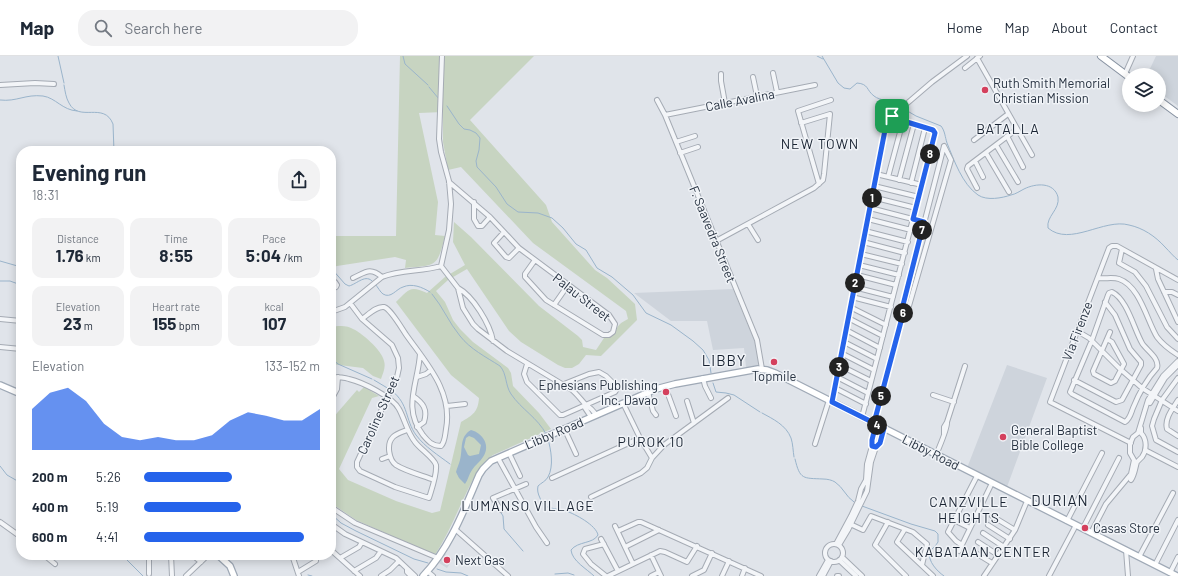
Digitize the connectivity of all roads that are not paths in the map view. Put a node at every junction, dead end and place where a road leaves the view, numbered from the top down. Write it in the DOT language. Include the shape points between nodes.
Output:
graph roads {
  1 [pos="442,56"];
  2 [pos="967,56"];
  3 [pos="1101,56"];
  4 [pos="1133,56"];
  5 [pos="979,57"];
  6 [pos="965,68"];
  7 [pos="1129,68"];
  8 [pos="1122,72"];
  9 [pos="773,73"];
  10 [pos="721,74"];
  11 [pos="753,77"];
  12 [pos="54,84"];
  13 [pos="0,85"];
  14 [pos="815,85"];
  15 [pos="777,92"];
  16 [pos="757,96"];
  17 [pos="657,100"];
  18 [pos="831,100"];
  19 [pos="725,103"];
  20 [pos="1166,105"];
  21 [pos="1008,114"];
  22 [pos="1178,114"];
  23 [pos="664,115"];
  24 [pos="892,116"];
  25 [pos="903,121"];
  26 [pos="801,123"];
  27 [pos="914,124"];
  28 [pos="925,128"];
  29 [pos="1017,129"];
  30 [pos="695,136"];
  31 [pos="1007,136"];
  32 [pos="974,140"];
  33 [pos="676,142"];
  34 [pos="996,144"];
  35 [pos="698,147"];
  36 [pos="680,153"];
  37 [pos="986,153"];
  38 [pos="1032,155"];
  39 [pos="975,161"];
  40 [pos="1023,167"];
  41 [pos="876,174"];
  42 [pos="888,177"];
  43 [pos="983,177"];
  44 [pos="900,180"];
  45 [pos="449,181"];
  46 [pos="1018,182"];
  47 [pos="910,183"];
  48 [pos="819,184"];
  49 [pos="922,185"];
  50 [pos="874,186"];
  51 [pos="977,188"];
  52 [pos="1009,192"];
  53 [pos="872,197"];
  54 [pos="919,197"];
  55 [pos="474,202"];
  56 [pos="870,208"];
  57 [pos="916,208"];
  58 [pos="490,217"];
  59 [pos="868,219"];
  60 [pos="913,219"];
  61 [pos="924,222"];
  62 [pos="748,224"];
  63 [pos="910,230"];
  64 [pos="865,231"];
  65 [pos="504,232"];
  66 [pos="758,240"];
  67 [pos="716,241"];
  68 [pos="863,242"];
  69 [pos="908,242"];
  70 [pos="520,248"];
  71 [pos="1122,249"];
  72 [pos="905,252"];
  73 [pos="861,254"];
  74 [pos="534,260"];
  75 [pos="902,264"];
  76 [pos="859,265"];
  77 [pos="441,266"];
  78 [pos="1156,269"];
  79 [pos="899,275"];
  80 [pos="857,276"];
  81 [pos="382,277"];
  82 [pos="352,278"];
  83 [pos="1098,278"];
  84 [pos="1178,280"];
  85 [pos="568,285"];
  86 [pos="896,285"];
  87 [pos="854,287"];
  88 [pos="458,288"];
  89 [pos="1164,292"];
  90 [pos="1178,295"];
  91 [pos="852,297"];
  92 [pos="893,297"];
  93 [pos="1105,302"];
  94 [pos="350,303"];
  95 [pos="554,305"];
  96 [pos="850,306"];
  97 [pos="891,307"];
  98 [pos="336,310"];
  99 [pos="903,314"];
  100 [pos="848,318"];
  101 [pos="0,319"];
  102 [pos="362,319"];
  103 [pos="16,321"];
  104 [pos="1178,322"];
  105 [pos="886,325"];
  106 [pos="846,330"];
  107 [pos="1077,331"];
  108 [pos="1110,332"];
  109 [pos="883,336"];
  110 [pos="1107,339"];
  111 [pos="1178,339"];
  112 [pos="1092,340"];
  113 [pos="493,341"];
  114 [pos="844,342"];
  115 [pos="0,347"];
  116 [pos="880,348"];
  117 [pos="16,349"];
  118 [pos="1102,351"];
  119 [pos="841,353"];
  120 [pos="420,354"];
  121 [pos="1178,355"];
  122 [pos="877,359"];
  123 [pos="1178,361"];
  124 [pos="528,364"];
  125 [pos="839,365"];
  126 [pos="1178,365"];
  127 [pos="965,366"];
  128 [pos="762,369"];
  129 [pos="431,370"];
  130 [pos="874,370"];
  131 [pos="1121,370"];
  132 [pos="837,376"];
  133 [pos="338,377"];
  134 [pos="417,377"];
  135 [pos="703,378"];
  136 [pos="1178,378"];
  137 [pos="1074,380"];
  138 [pos="1132,380"];
  139 [pos="871,382"];
  140 [pos="0,384"];
  141 [pos="564,384"];
  142 [pos="665,386"];
  143 [pos="834,388"];
  144 [pos="1142,388"];
  145 [pos="16,392"];
  146 [pos="336,392"];
  147 [pos="648,392"];
  148 [pos="868,393"];
  149 [pos="1152,394"];
  150 [pos="933,395"];
  151 [pos="413,396"];
  152 [pos="387,398"];
  153 [pos="711,398"];
  154 [pos="728,398"];
  155 [pos="1162,400"];
  156 [pos="1178,400"];
  157 [pos="687,401"];
  158 [pos="831,401"];
  159 [pos="954,402"];
  160 [pos="623,403"];
  161 [pos="465,404"];
  162 [pos="586,404"];
  163 [pos="866,404"];
  164 [pos="447,406"];
  165 [pos="1173,408"];
  166 [pos="1178,411"];
  167 [pos="656,415"];
  168 [pos="594,416"];
  169 [pos="676,416"];
  170 [pos="862,417"];
  171 [pos="694,423"];
  172 [pos="875,424"];
  173 [pos="417,427"];
  174 [pos="564,428"];
  175 [pos="884,428"];
  176 [pos="407,430"];
  177 [pos="1139,433"];
  178 [pos="1178,436"];
  179 [pos="640,438"];
  180 [pos="1131,443"];
  181 [pos="815,444"];
  182 [pos="874,447"];
  183 [pos="1145,450"];
  184 [pos="1178,452"];
  185 [pos="509,453"];
  186 [pos="1102,453"];
  187 [pos="576,454"];
  188 [pos="936,455"];
  189 [pos="390,456"];
  190 [pos="498,458"];
  191 [pos="652,458"];
  192 [pos="1119,458"];
  193 [pos="382,459"];
  194 [pos="1136,460"];
  195 [pos="1178,467"];
  196 [pos="520,476"];
  197 [pos="977,476"];
  198 [pos="552,478"];
  199 [pos="434,480"];
  200 [pos="526,484"];
  201 [pos="992,484"];
  202 [pos="514,488"];
  203 [pos="1173,493"];
  204 [pos="591,497"];
  205 [pos="1027,501"];
  206 [pos="336,510"];
  207 [pos="501,510"];
  208 [pos="992,516"];
  209 [pos="954,520"];
  210 [pos="1067,520"];
  211 [pos="1178,520"];
  212 [pos="0,522"];
  213 [pos="888,522"];
  214 [pos="849,524"];
  215 [pos="988,525"];
  216 [pos="1076,525"];
  217 [pos="615,526"];
  218 [pos="336,528"];
  219 [pos="970,528"];
  220 [pos="1082,528"];
  221 [pos="455,529"];
  222 [pos="905,529"];
  223 [pos="659,530"];
  224 [pos="1015,530"];
  225 [pos="1093,530"];
  226 [pos="618,531"];
  227 [pos="982,533"];
  228 [pos="16,534"];
  229 [pos="601,539"];
  230 [pos="1010,539"];
  231 [pos="362,542"];
  232 [pos="978,542"];
  233 [pos="547,543"];
  234 [pos="604,544"];
  235 [pos="838,545"];
  236 [pos="962,545"];
  237 [pos="697,546"];
  238 [pos="625,547"];
  239 [pos="1004,547"];
  240 [pos="1126,550"];
  241 [pos="381,551"];
  242 [pos="959,551"];
  243 [pos="974,552"];
  244 [pos="712,553"];
  245 [pos="336,554"];
  246 [pos="651,555"];
  247 [pos="998,555"];
  248 [pos="1139,557"];
  249 [pos="1178,557"];
  250 [pos="340,558"];
  251 [pos="438,558"];
  252 [pos="840,559"];
  253 [pos="50,560"];
  254 [pos="149,560"];
  255 [pos="171,560"];
  256 [pos="198,560"];
  257 [pos="223,560"];
  258 [pos="294,560"];
  259 [pos="316,560"];
  260 [pos="399,561"];
  261 [pos="729,561"];
  262 [pos="829,561"];
  263 [pos="201,562"];
  264 [pos="992,563"];
  265 [pos="55,564"];
  266 [pos="633,564"];
  267 [pos="922,565"];
  268 [pos="1155,565"];
  269 [pos="745,568"];
  270 [pos="407,569"];
  271 [pos="354,570"];
  272 [pos="427,571"];
  273 [pos="618,571"];
  274 [pos="1170,573"];
  275 [pos="149,574"];
  276 [pos="298,574"];
  277 [pos="660,574"];
  278 [pos="855,574"];
  279 [pos="172,576"];
  280 [pos="186,576"];
  281 [pos="234,576"];
  282 [pos="360,576"];
  283 [pos="381,576"];
  284 [pos="411,576"];
  285 [pos="415,576"];
  286 [pos="423,576"];
  287 [pos="433,576"];
  288 [pos="508,576"];
  289 [pos="607,576"];
  290 [pos="651,576"];
  291 [pos="692,576"];
  292 [pos="722,576"];
  293 [pos="742,576"];
  294 [pos="761,576"];
  295 [pos="819,576"];
  296 [pos="823,576"];
  297 [pos="862,576"];
  298 [pos="906,576"];
  299 [pos="933,576"];
  300 [pos="984,576"];
  301 [pos="1049,576"];
  302 [pos="1128,576"];
  303 [pos="1177,576"];
  1 -- 45 [label="street" via="439,131"];
  2 -- 24 [label="street"];
  3 -- 8 [label="highway"];
  4 -- 7 [label="street"];
  5 -- 6 [label="street"];
  5 -- 21 [label="street"];
  9 -- 15 [label="street"];
  10 -- 19 [label="street"];
  11 -- 16 [label="street"];
  12 -- 13 [label="street"];
  14 -- 15 [label="street, Calle Avalina"];
  15 -- 16 [label="street, Calle Avalina"];
  16 -- 19 [label="street, Calle Avalina"];
  17 -- 23 [label="street, F. Saavedra Street"];
  18 -- 26 [label="street" via="798,111"];
  19 -- 23 [label="street, Calle Avalina"];
  20 -- 22 [label="highway"];
  21 -- 29 [label="street"];
  21 -- 32 [label="street"];
  23 -- 33 [label="street, F. Saavedra Street"];
  24 -- 25 [label="street"];
  24 -- 41 [label="street" via="886,125"];
  25 -- 27 [label="street"];
  25 -- 42 [label="street"];
  26 -- 48 [label="street"];
  26 -- 48 [label="street" via="830,114 824,178"];
  27 -- 28 [label="street"];
  27 -- 44 [label="street"];
  28 -- 47 [label="street"];
  28 -- 49 [label="street" via="935,133"];
  29 -- 31 [label="street"];
  29 -- 38 [label="street"];
  30 -- 33 [label="street"];
  31 -- 34 [label="street"];
  31 -- 40 [label="street"];
  33 -- 36 [label="street, F. Saavedra Street"];
  34 -- 37 [label="street"];
  34 -- 46 [label="street"];
  35 -- 36 [label="street"];
  36 -- 67 [label="street, F. Saavedra Street"];
  37 -- 39 [label="street"];
  37 -- 52 [label="street"];
  39 -- 43 [label="street"];
  39 -- 51 [label="street" via="967,168"];
  41 -- 42 [label="street"];
  41 -- 50 [label="street"];
  42 -- 44 [label="street"];
  44 -- 47 [label="street"];
  45 -- 55 [label="street, Palau Street"];
  45 -- 77 [label="street" via="450,220"];
  47 -- 49 [label="street"];
  48 -- 62 [label="street"];
  49 -- 54 [label="street"];
  50 -- 53 [label="street"];
  50 -- 54 [label="street"];
  53 -- 56 [label="street"];
  53 -- 57 [label="street"];
  54 -- 57 [label="street"];
  55 -- 58 [label="street, Palau Street"];
  55 -- 58 [label="street" via="474,219 478,226 482,226"];
  56 -- 59 [label="street"];
  56 -- 60 [label="street"];
  57 -- 60 [label="street"];
  58 -- 65 [label="street, Palau Street"];
  59 -- 63 [label="street"];
  59 -- 64 [label="street"];
  60 -- 61 [label="street"];
  60 -- 63 [label="street"];
  61 -- 99 [label="street" via="903,305"];
  61 -- 99 [label="street" via="944,146 951,160 909,306"];
  62 -- 66 [label="street"];
  62 -- 67 [label="street"];
  63 -- 69 [label="street"];
  64 -- 68 [label="street"];
  64 -- 69 [label="street"];
  65 -- 70 [label="street, Palau Street"];
  65 -- 70 [label="street" via="494,243 506,257 509,258"];
  67 -- 128 [label="street, F. Saavedra Street" via="757,340"];
  68 -- 72 [label="street"];
  68 -- 73 [label="street"];
  69 -- 72 [label="street"];
  70 -- 74 [label="street, Palau Street"];
  71 -- 78 [label="street"];
  71 -- 83 [label="street, Via Firenze" via="1114,246 1109,248"];
  71 -- 111 [label="street" via="1119,263 1135,272 1146,286 1167,327"];
  72 -- 75 [label="street"];
  73 -- 75 [label="street"];
  73 -- 76 [label="street"];
  74 -- 85 [label="street, Palau Street"];
  74 -- 95 [label="street, Palau Street" via="525,277 543,298"];
  75 -- 79 [label="street"];
  76 -- 79 [label="street"];
  76 -- 80 [label="street"];
  77 -- 81 [label="street" via="395,272"];
  77 -- 88 [label="street"];
  78 -- 84 [label="street"];
  78 -- 89 [label="street"];
  79 -- 86 [label="street"];
  80 -- 86 [label="street"];
  80 -- 87 [label="street"];
  81 -- 82 [label="street" via="370,270"];
  81 -- 94 [label="street"];
  83 -- 107 [label="street, Via Firenze"];
  83 -- 121 [label="street" via="1116,278 1129,285 1138,297 1158,339"];
  85 -- 95 [label="street"];
  85 -- 95 [label="street, Palau Street" via="612,318 615,327 613,332 604,335"];
  86 -- 92 [label="street"];
  87 -- 91 [label="street"];
  87 -- 92 [label="street"];
  88 -- 113 [label="street" via="468,294 489,328"];
  88 -- 113 [label="street" via="461,302 473,324"];
  89 -- 90 [label="street"];
  89 -- 104 [label="street"];
  91 -- 96 [label="street"];
  91 -- 97 [label="street"];
  92 -- 97 [label="street"];
  93 -- 112 [label="street"];
  93 -- 138 [label="street" via="1115,315 1130,349 1141,362"];
  93 -- 144 [label="street" via="1110,293 1115,294 1124,306 1142,343 1157,362 1157,368"];
  94 -- 98 [label="street"];
  94 -- 102 [label="street, Caroline Street"];
  96 -- 100 [label="street"];
  96 -- 105 [label="street"];
  97 -- 105 [label="street"];
  99 -- 172 [label="street"];
  100 -- 106 [label="street"];
  100 -- 109 [label="street"];
  101 -- 103 [label="street"];
  102 -- 120 [label="street" via="378,308 387,308"];
  102 -- 152 [label="street, Caroline Street" via="392,345 398,358 397,377"];
  105 -- 109 [label="street"];
  106 -- 114 [label="street"];
  106 -- 116 [label="street"];
  107 -- 112 [label="street"];
  107 -- 180 [label="street, Via Firenze" via="1050,402"];
  108 -- 110 [label="street"];
  109 -- 116 [label="street"];
  110 -- 118 [label="street"];
  110 -- 131 [label="street" via="1112,342 1124,364"];
  112 -- 118 [label="street"];
  112 -- 137 [label="street"];
  113 -- 124 [label="street"];
  114 -- 119 [label="street"];
  114 -- 122 [label="street"];
  115 -- 117 [label="street"];
  116 -- 122 [label="street"];
  118 -- 131 [label="street"];
  118 -- 131 [label="street" via="1093,370 1094,374 1112,383"];
  119 -- 125 [label="street"];
  119 -- 130 [label="street"];
  120 -- 129 [label="street"];
  120 -- 134 [label="street"];
  122 -- 130 [label="street"];
  123 -- 149 [label="street" via="1163,376"];
  124 -- 141 [label="street"];
  124 -- 162 [label="street" via="524,374 527,382 560,415"];
  125 -- 132 [label="street"];
  125 -- 139 [label="street"];
  126 -- 149 [label="street"];
  127 -- 159 [label="street"];
  128 -- 135 [label="main road, Libby Road"];
  128 -- 158 [label="main road, Libby Road"];
  129 -- 134 [label="street"];
  129 -- 164 [label="street" via="441,386"];
  130 -- 139 [label="street"];
  131 -- 138 [label="street"];
  132 -- 143 [label="street"];
  132 -- 148 [label="street"];
  133 -- 146 [label="street"];
  133 -- 152 [label="street" via="358,382"];
  134 -- 151 [label="street"];
  135 -- 142 [label="main road, Libby Road"];
  135 -- 153 [label="street"];
  136 -- 155 [label="street"];
  137 -- 138 [label="street" via="1118,402 1122,400"];
  137 -- 144 [label="street" via="1070,391 1072,394 1126,422"];
  138 -- 144 [label="street"];
  139 -- 148 [label="street"];
  140 -- 145 [label="main road"];
  141 -- 162 [label="street"];
  141 -- 162 [label="street" via="599,372 617,387 615,392"];
  142 -- 147 [label="main road, Libby Road"];
  142 -- 169 [label="street"];
  143 -- 158 [label="street"];
  143 -- 163 [label="street"];
  144 -- 149 [label="street"];
  147 -- 160 [label="main road, Libby Road"];
  147 -- 167 [label="street"];
  148 -- 163 [label="street"];
  149 -- 155 [label="street"];
  149 -- 177 [label="street"];
  150 -- 159 [label="street"];
  151 -- 173 [label="street" via="412,413"];
  151 -- 173 [label="street" via="422,403 426,414 424,422"];
  152 -- 176 [label="street" via="399,410"];
  152 -- 199 [label="street, Caroline Street" via="358,462 358,468 395,487 429,498"];
  154 -- 171 [label="street"];
  155 -- 165 [label="street"];
  155 -- 184 [label="street" via="1152,428 1157,441"];
  156 -- 165 [label="street"];
  157 -- 171 [label="street"];
  158 -- 170 [label="main road, Libby Road"];
  158 -- 181 [label="street"];
  159 -- 188 [label="street" via="944,425 944,434"];
  160 -- 168 [label="main road, Libby Road"];
  160 -- 179 [label="street"];
  161 -- 164 [label="street"];
  162 -- 168 [label="street" via="590,406"];
  163 -- 170 [label="street"];
  164 -- 173 [label="street" via="448,422 442,446 432,444"];
  165 -- 166 [label="street"];
  165 -- 178 [label="street" via="1167,427"];
  168 -- 174 [label="main road, Libby Road"];
  170 -- 172 [label="main road, Libby Road"];
  171 -- 191 [label="street" via="679,432"];
  172 -- 175 [label="main road, Libby Road"];
  172 -- 182 [label="street" via="872,440"];
  174 -- 185 [label="main road, Libby Road"];
  174 -- 187 [label="street"];
  175 -- 182 [label="street" via="880,443"];
  175 -- 188 [label="main road, Libby Road"];
  176 -- 189 [label="street" via="391,439"];
  176 -- 199 [label="street" via="419,449 436,464"];
  177 -- 180 [label="street"];
  177 -- 183 [label="street" via="1145,439"];
  179 -- 191 [label="street"];
  179 -- 198 [label="street"];
  180 -- 194 [label="street" via="1130,453"];
  182 -- 214 [label="street" via="867,462 866,480"];
  183 -- 194 [label="street"];
  183 -- 195 [label="street"];
  185 -- 190 [label="main road, Libby Road"];
  185 -- 196 [label="street"];
  186 -- 210 [label="street"];
  188 -- 197 [label="main road, Libby Road"];
  189 -- 193 [label="street"];
  189 -- 199 [label="street" via="396,465"];
  190 -- 202 [label="street"];
  190 -- 221 [label="main road, Libby Road" via="483,469"];
  191 -- 204 [label="street" via="641,473"];
  192 -- 220 [label="street"];
  194 -- 225 [label="street" via="1133,476 1106,506"];
  197 -- 201 [label="main road, Libby Road"];
  197 -- 209 [label="street"];
  200 -- 202 [label="street"];
  201 -- 205 [label="main road, Libby Road"];
  201 -- 219 [label="street"];
  202 -- 207 [label="street" via="493,498"];
  202 -- 233 [label="street"];
  203 -- 248 [label="street"];
  205 -- 210 [label="main road, Libby Road"];
  205 -- 224 [label="street"];
  206 -- 251 [label="street" via="354,523"];
  208 -- 224 [label="street"];
  209 -- 219 [label="street"];
  209 -- 236 [label="street" via="948,532"];
  210 -- 216 [label="main road, Libby Road"];
  211 -- 268 [label="street"];
  212 -- 228 [label="street"];
  213 -- 214 [label="street" via="871,516 863,530"];
  213 -- 222 [label="street"];
  213 -- 298 [label="street" via="875,545"];
  214 -- 235 [label="street"];
  215 -- 230 [label="street"];
  216 -- 220 [label="main road, Libby Road"];
  216 -- 301 [label="street"];
  217 -- 226 [label="street"];
  218 -- 231 [label="street"];
  219 -- 236 [label="street"];
  220 -- 225 [label="main road, Libby Road"];
  221 -- 251 [label="main road, Libby Road"];
  221 -- 288 [label="street"];
  222 -- 267 [label="street" via="927,544"];
  222 -- 267 [label="street" via="897,542"];
  223 -- 226 [label="street" via="639,521"];
  223 -- 237 [label="street"];
  223 -- 238 [label="street"];
  224 -- 230 [label="street"];
  225 -- 240 [label="main road, Libby Road"];
  226 -- 238 [label="street"];
  227 -- 239 [label="street"];
  229 -- 234 [label="street"];
  230 -- 239 [label="street"];
  231 -- 241 [label="street"];
  231 -- 250 [label="street"];
  232 -- 247 [label="street"];
  234 -- 273 [label="street"];
  234 -- 289 [label="street" via="585,549 583,552 587,559"];
  235 -- 252 [label="street" via="843,551"];
  235 -- 262 [label="street" via="830,544 825,549"];
  236 -- 242 [label="street"];
  237 -- 244 [label="street"];
  237 -- 246 [label="street" via="687,562 664,551"];
  238 -- 266 [label="street"];
  239 -- 247 [label="street"];
  240 -- 248 [label="main road, Libby Road"];
  240 -- 302 [label="street"];
  241 -- 260 [label="street"];
  241 -- 271 [label="street" via="376,558"];
  243 -- 264 [label="street"];
  244 -- 261 [label="street"];
  244 -- 291 [label="street" via="704,570"];
  245 -- 250 [label="street"];
  246 -- 266 [label="street"];
  246 -- 277 [label="street"];
  247 -- 264 [label="street"];
  248 -- 268 [label="main road, Libby Road"];
  249 -- 274 [label="street"];
  250 -- 271 [label="street"];
  251 -- 272 [label="main road, Libby Road"];
  252 -- 262 [label="street"];
  252 -- 278 [label="street"];
  253 -- 265 [label="street"];
  254 -- 275 [label="street"];
  255 -- 279 [label="street"];
  256 -- 263 [label="street"];
  257 -- 281 [label="main road" via="230,566"];
  258 -- 276 [label="street"];
  259 -- 276 [label="street"];
  260 -- 270 [label="street"];
  260 -- 283 [label="street"];
  261 -- 269 [label="street"];
  261 -- 292 [label="street"];
  262 -- 295 [label="street"];
  262 -- 296 [label="street"];
  263 -- 280 [label="street"];
  264 -- 300 [label="street"];
  266 -- 273 [label="street"];
  267 -- 299 [label="street"];
  268 -- 274 [label="main road, Libby Road"];
  269 -- 293 [label="street"];
  269 -- 294 [label="street"];
  270 -- 284 [label="street"];
  270 -- 285 [label="street"];
  271 -- 282 [label="street"];
  272 -- 286 [label="main road, Libby Road"];
  272 -- 287 [label="street"];
  273 -- 289 [label="street"];
  274 -- 303 [label="main road, Libby Road"];
  277 -- 290 [label="street"];
  278 -- 297 [label="street"];
}
